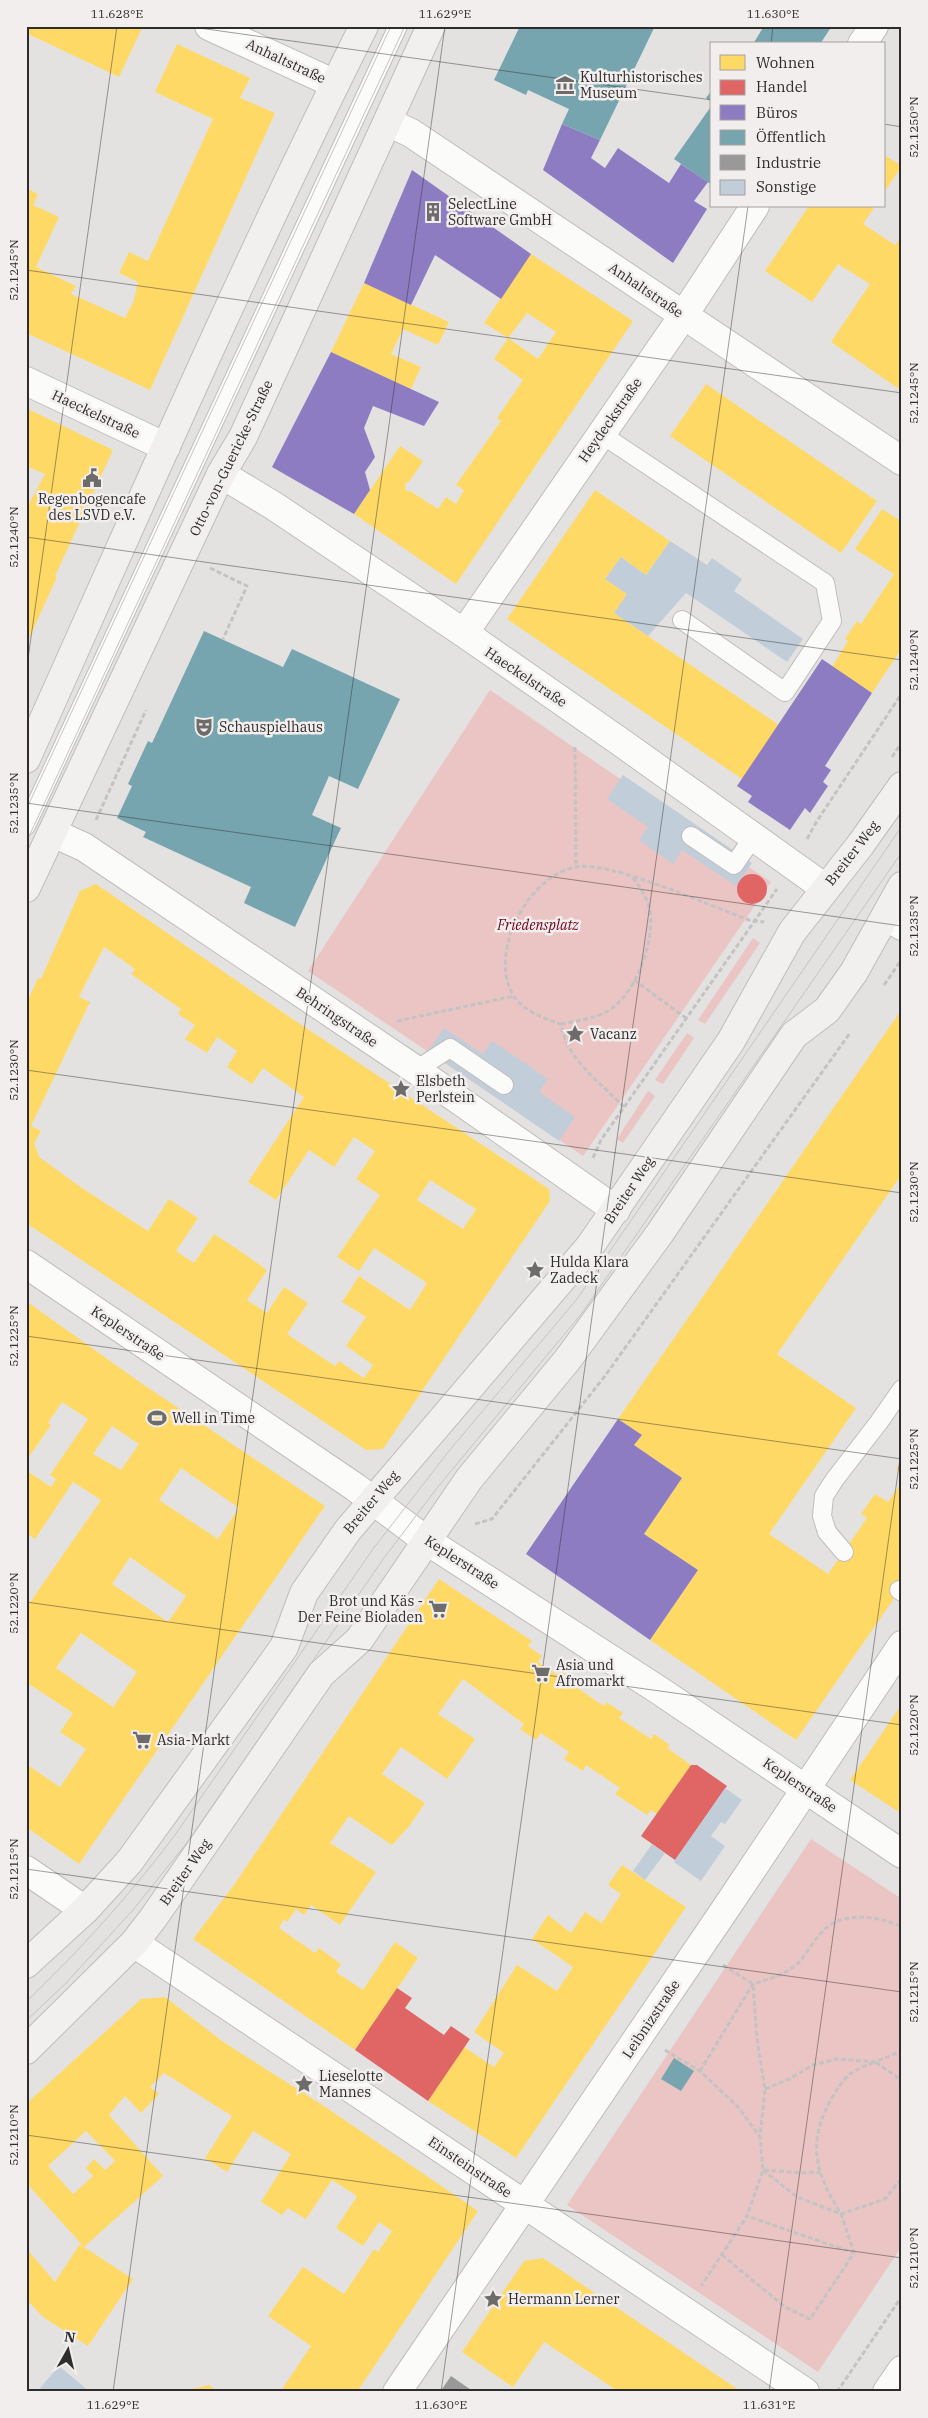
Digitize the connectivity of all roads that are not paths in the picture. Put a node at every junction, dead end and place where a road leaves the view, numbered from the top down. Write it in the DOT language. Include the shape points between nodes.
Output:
graph roads {
  1 [pos="209,26"];
  2 [pos="364,26"];
  3 [pos="398,26"];
  4 [pos="431,26"];
  5 [pos="874,26"];
  6 [pos="863,42"];
  7 [pos="335,84"];
  8 [pos="388,122"];
  9 [pos="754,208"];
  10 [pos="683,316"];
  11 [pos="26,382"];
  12 [pos="601,434"];
  13 [pos="166,447"];
  14 [pos="902,461"];
  15 [pos="221,474"];
  16 [pos="682,620"];
  17 [pos="464,633"];
  18 [pos="26,760"];
  19 [pos="902,786"];
  20 [pos="26,826"];
  21 [pos="53,833"];
  22 [pos="691,836"];
  23 [pos="754,836"];
  24 [pos="902,886"];
  25 [pos="26,888"];
  26 [pos="825,888"];
  27 [pos="894,921"];
  28 [pos="416,1070"];
  29 [pos="504,1085"];
  30 [pos="616,1210"];
  31 [pos="26,1264"];
  32 [pos="902,1388"];
  33 [pos="372,1500"];
  34 [pos="427,1540"];
  35 [pos="844,1552"];
  36 [pos="902,1645"];
  37 [pos="805,1788"];
  38 [pos="902,1854"];
  39 [pos="26,1870"];
  40 [pos="85,1910"];
  41 [pos="134,1943"];
  42 [pos="26,1964"];
  43 [pos="26,2050"];
  44 [pos="525,2205"];
  45 [pos="902,2370"];
  46 [pos="397,2392"];
  47 [pos="805,2392"];
  48 [pos="887,2392"];
  1 -- 7 [label="street, Anhaltstraße"];
  2 -- 7 [label="street"];
  3 -- 20 [label="lane"];
  4 -- 8 [label="street, Otto-von-Guericke-Straße"];
  5 -- 6 [label="street"];
  7 -- 13 [label="street"];
  8 -- 10 [label="street, Anhaltstraße" via="411,133"];
  8 -- 15 [label="street, Otto-von-Guericke-Straße" via="243,437"];
  9 -- 10 [label="street, Heydeckstraße"];
  10 -- 12 [label="street, Heydeckstraße"];
  10 -- 14 [label="street, Anhaltstraße"];
  11 -- 13 [label="street, Haeckelstraße"];
  12 -- 16 [label="lane" via="825,583 832,621 785,692"];
  12 -- 17 [label="street, Heydeckstraße"];
  13 -- 18 [label="street"];
  15 -- 17 [label="street, Haeckelstraße"];
  15 -- 21 [label="street, Otto-von-Guericke-Straße"];
  17 -- 23 [label="street, Haeckelstraße"];
  19 -- 26 [label="street, Breiter Weg" via="862,844"];
  21 -- 25 [label="street, Otto-von-Guericke-Straße"];
  21 -- 28 [label="street, Behringstraße" via="84,847"];
  22 -- 23 [label="lane" via="734,865"];
  23 -- 26 [label="street, Haeckelstraße"];
  24 -- 27 [label="street, Breiter Weg"];
  26 -- 30 [label="street, Breiter Weg" via="792,932 735,1033"];
  27 -- 34 [label="street, Breiter Weg" via="827,1010 794,1035 660,1233 574,1351 469,1479"];
  28 -- 29 [label="lane" via="450,1048"];
  28 -- 30 [label="street, Behringstraße"];
  30 -- 33 [label="street, Breiter Weg" via="584,1254"];
  31 -- 33 [label="street, Keplerstraße"];
  32 -- 35 [label="lane" via="824,1496 822,1516 827,1532"];
  33 -- 34 [label="street, Keplerstraße"];
  33 -- 40 [label="street, Breiter Weg" via="312,1580 300,1602 284,1647 129,1862"];
  34 -- 37 [label="street, Keplerstraße"];
  34 -- 41 [label="street, Breiter Weg" via="359,1640 321,1674"];
  36 -- 37 [label="street, Leibnizstraße"];
  37 -- 38 [label="street, Keplerstraße"];
  37 -- 44 [label="street, Leibnizstraße"];
  39 -- 40 [label="street"];
  40 -- 42 [label="street, Breiter Weg"];
  41 -- 43 [label="street, Breiter Weg"];
  41 -- 44 [label="street, Einsteinstraße"];
  44 -- 46 [label="street, Leibnizstraße"];
  44 -- 47 [label="street, Einsteinstraße"];
  45 -- 48 [label="street"];
}
